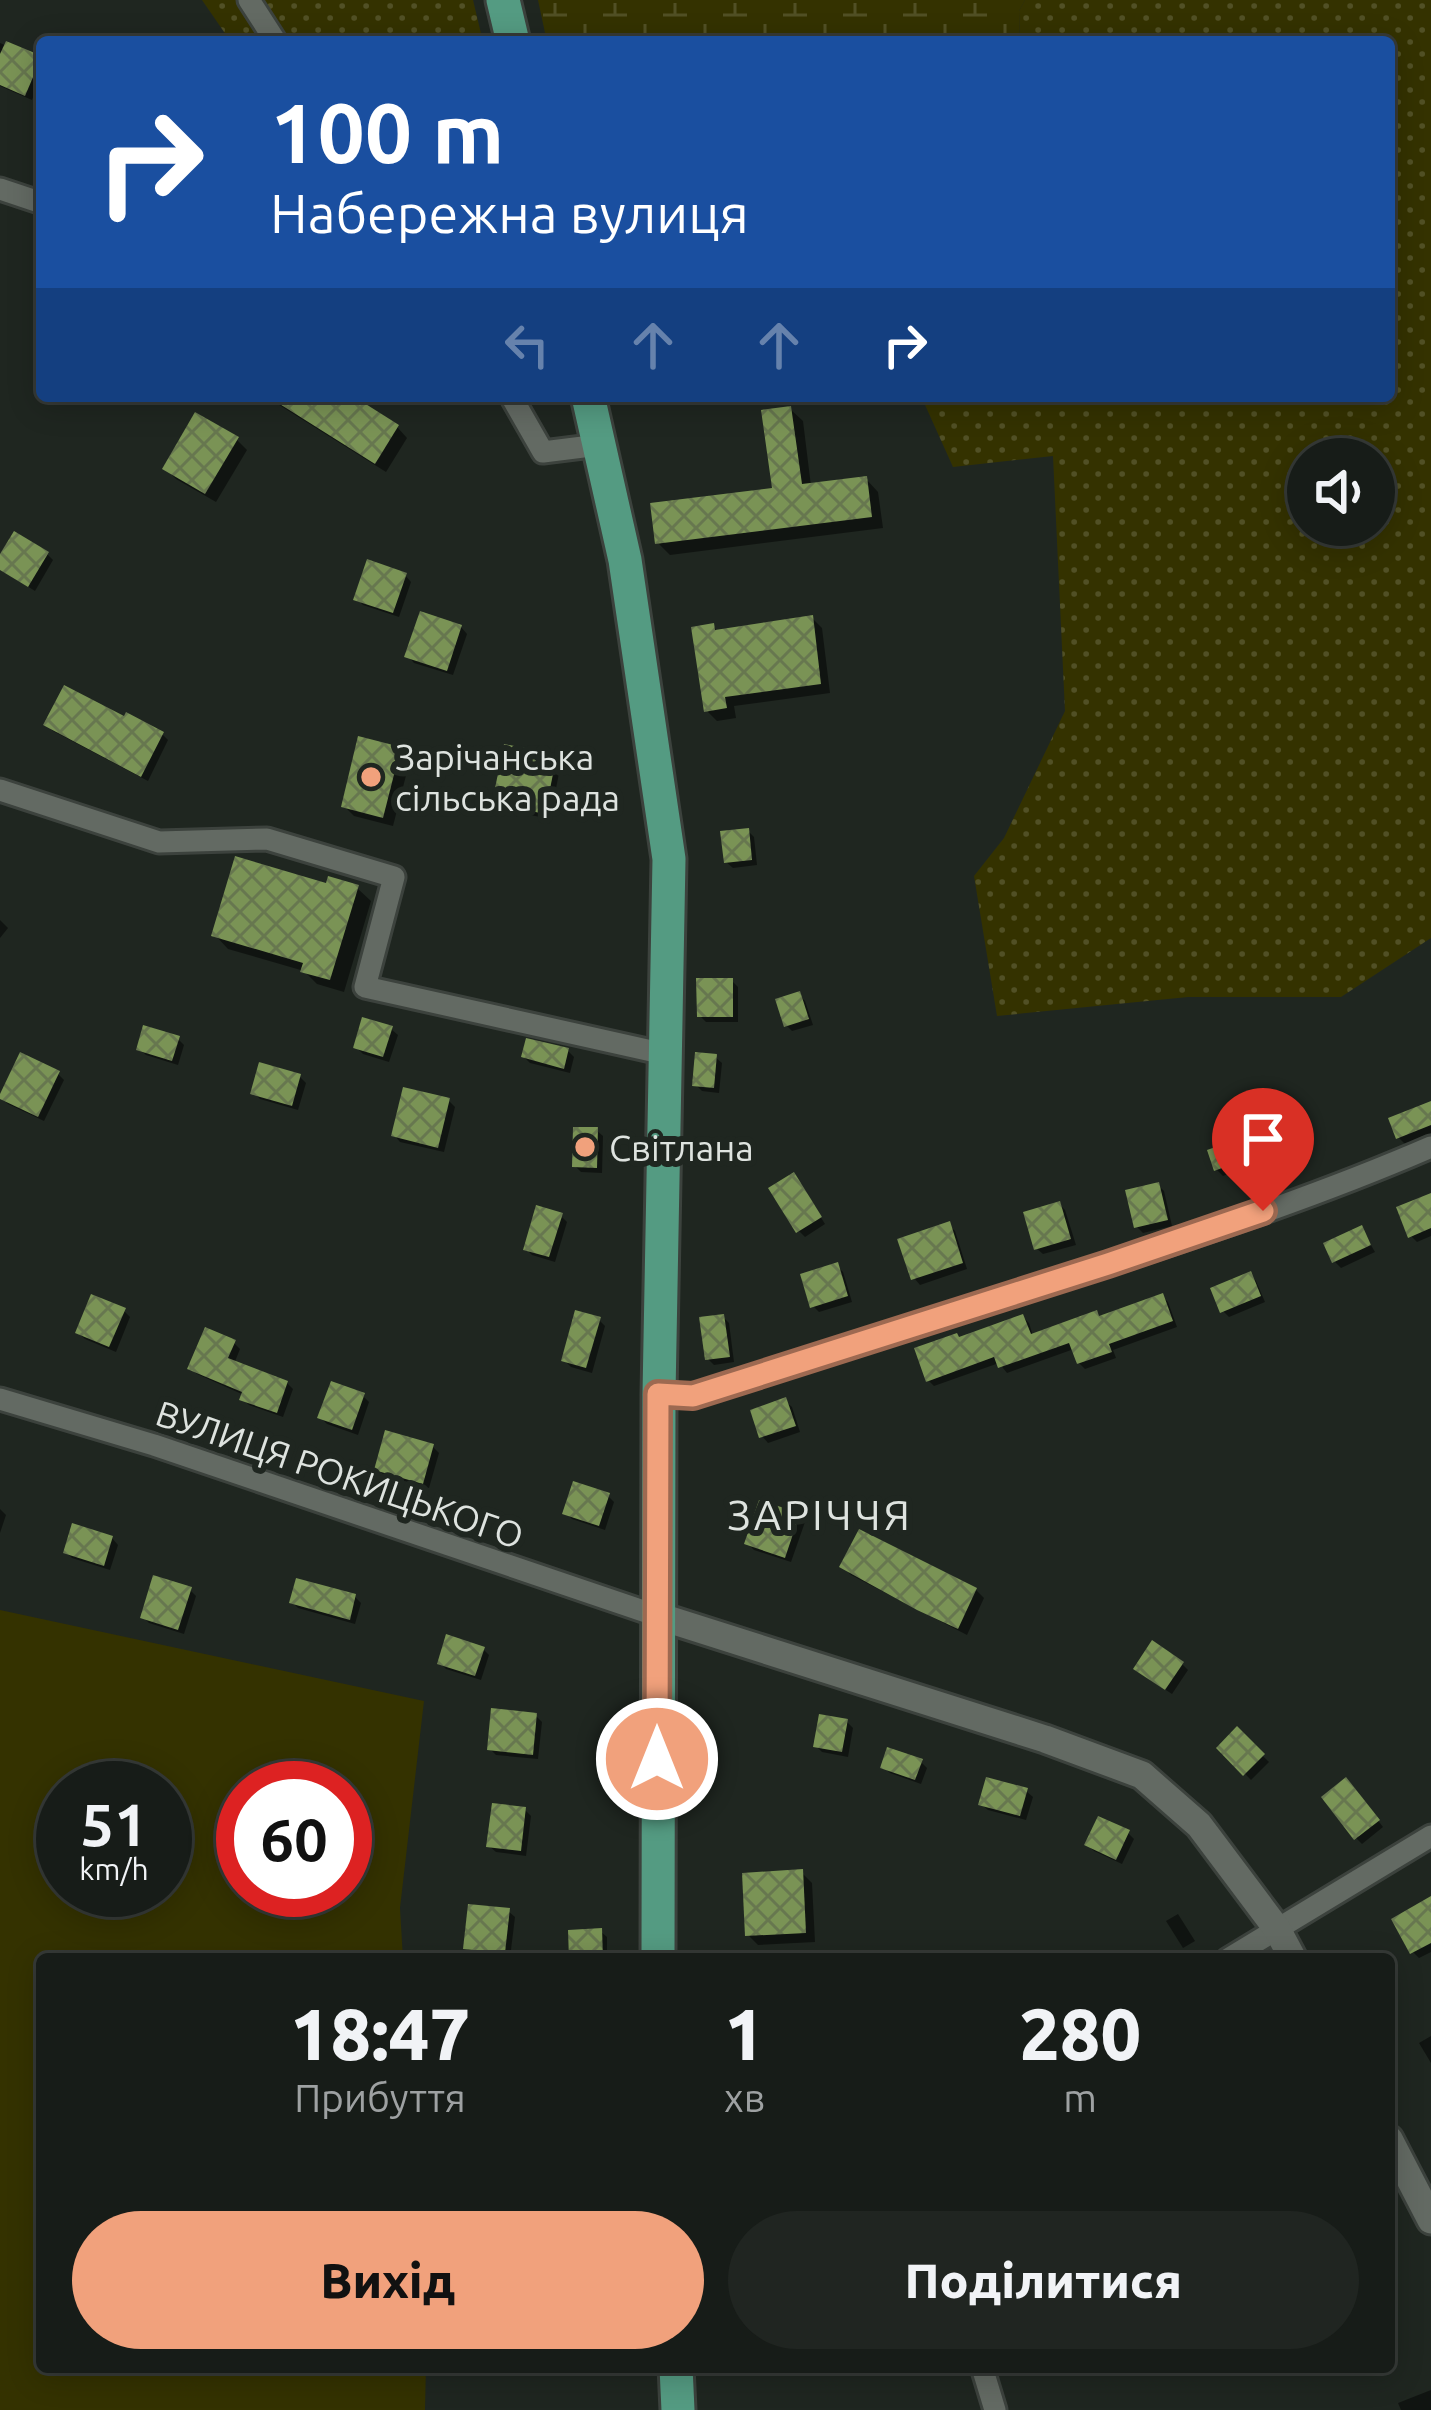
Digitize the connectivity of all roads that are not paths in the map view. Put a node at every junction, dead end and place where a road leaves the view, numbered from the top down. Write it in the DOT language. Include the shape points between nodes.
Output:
graph roads {
  1 [pos="250,0"];
  2 [pos="503,0"];
  3 [pos="272,36"];
  4 [pos="512,36"];
  5 [pos="0,189"];
  6 [pos="36,201"];
  7 [pos="515,402"];
  8 [pos="589,402"];
  9 [pos="599,446"];
  10 [pos="0,790"];
  11 [pos="665,1054"];
  12 [pos="1431,1147"];
  13 [pos="658,1394"];
  14 [pos="0,1399"];
  15 [pos="658,1616"];
  16 [pos="1431,1836"];
  17 [pos="1277,1929"];
  18 [pos="658,1953"];
  19 [pos="1238,1953"];
  20 [pos="1290,1953"];
  21 [pos="1395,2151"];
  22 [pos="1431,2220"];
  23 [pos="676,2373"];
  24 [pos="984,2373"];
  25 [pos="678,2410"];
  26 [pos="994,2410"];
  1 -- 3 [label="street"];
  2 -- 4 [label="main road"];
  5 -- 6 [label="street"];
  7 -- 9 [label="street" via="544,452"];
  8 -- 9 [label="main road"];
  9 -- 11 [label="main road" via="625,560 669,859"];
  10 -- 11 [label="street" via="159,842 267,839 394,877 365,987"];
  11 -- 13 [label="main road"];
  12 -- 13 [label="street" via="994,1301 693,1396"];
  13 -- 15 [label="main road"];
  14 -- 15 [label="street, ВУЛИЦЯ РОКИЦЬКОГО"];
  15 -- 17 [label="street" via="1142,1775 1199,1825"];
  15 -- 18 [label="main road"];
  16 -- 17 [label="street"];
  17 -- 19 [label="street"];
  17 -- 20 [label="street"];
  21 -- 22 [label="street"];
  23 -- 25 [label="main road"];
  24 -- 26 [label="street"];
}
